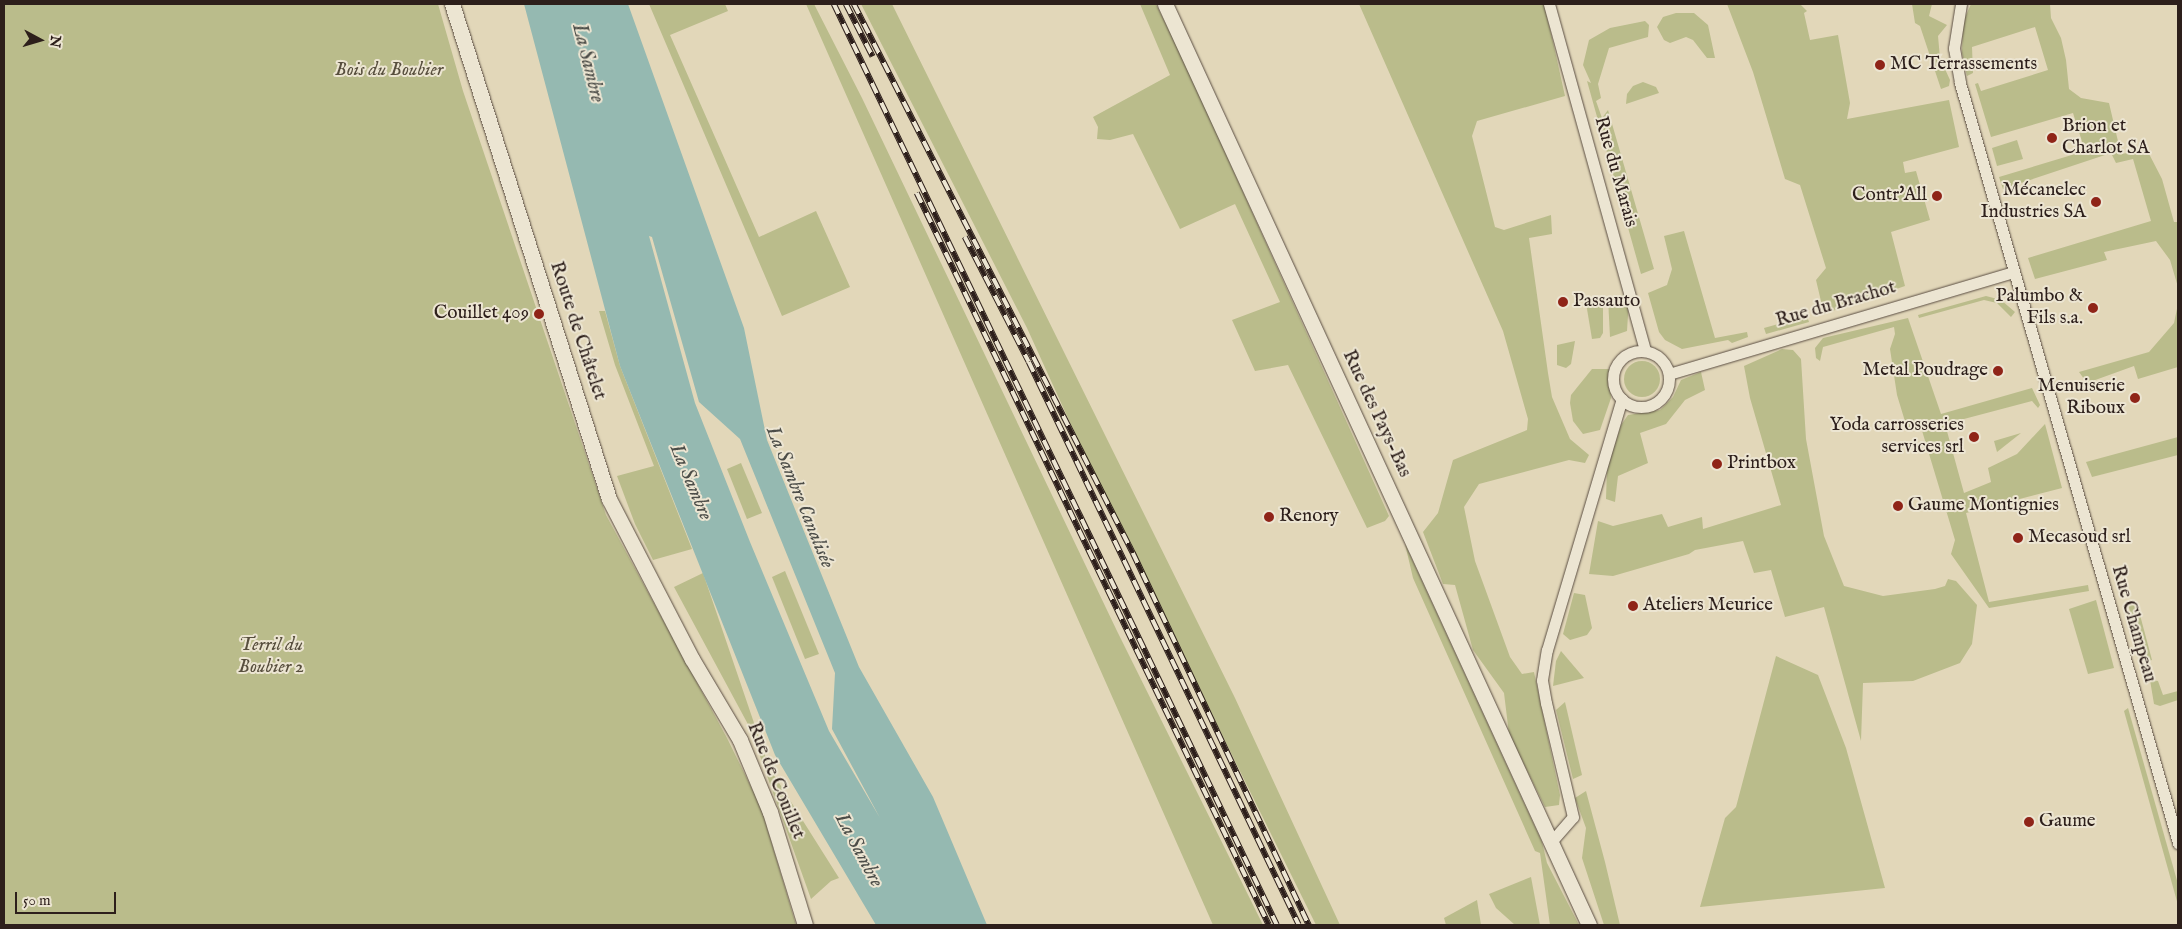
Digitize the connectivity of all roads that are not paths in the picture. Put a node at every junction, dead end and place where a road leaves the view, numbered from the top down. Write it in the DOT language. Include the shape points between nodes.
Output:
graph roads {
  1 [pos="452,4"];
  2 [pos="1165,4"];
  3 [pos="1549,4"];
  4 [pos="1961,4"];
  5 [pos="2013,272"];
  6 [pos="1645,351"];
  7 [pos="1668,374"];
  8 [pos="1622,399"];
  9 [pos="692,659"];
  10 [pos="1551,842"];
  11 [pos="2178,843"];
  12 [pos="806,925"];
  13 [pos="1589,925"];
  1 -- 9 [label="street, Route de Châtelet" via="609,499"];
  2 -- 10 [label="street, Rue des Pays-Bas"];
  3 -- 6 [label="street, Rue du Marais"];
  4 -- 5 [label="street, Rue Champeau" via="1954,48 1960,83"];
  5 -- 7 [label="street, Rue du Brachot"];
  5 -- 11 [label="street, Rue Champeau"];
  6 -- 7 [label="street" via="1662,360"];
  6 -- 8 [label="street" via="1626,356 1616,368 1614,385"];
  7 -- 8 [label="street" via="1667,389 1658,402 1636,406"];
  8 -- 10 [label="street" via="1547,650 1542,680 1573,818"];
  9 -- 12 [label="street, Rue de Couillet" via="740,740 770,812"];
  10 -- 13 [label="street, Rue des Pays-Bas"];
}
